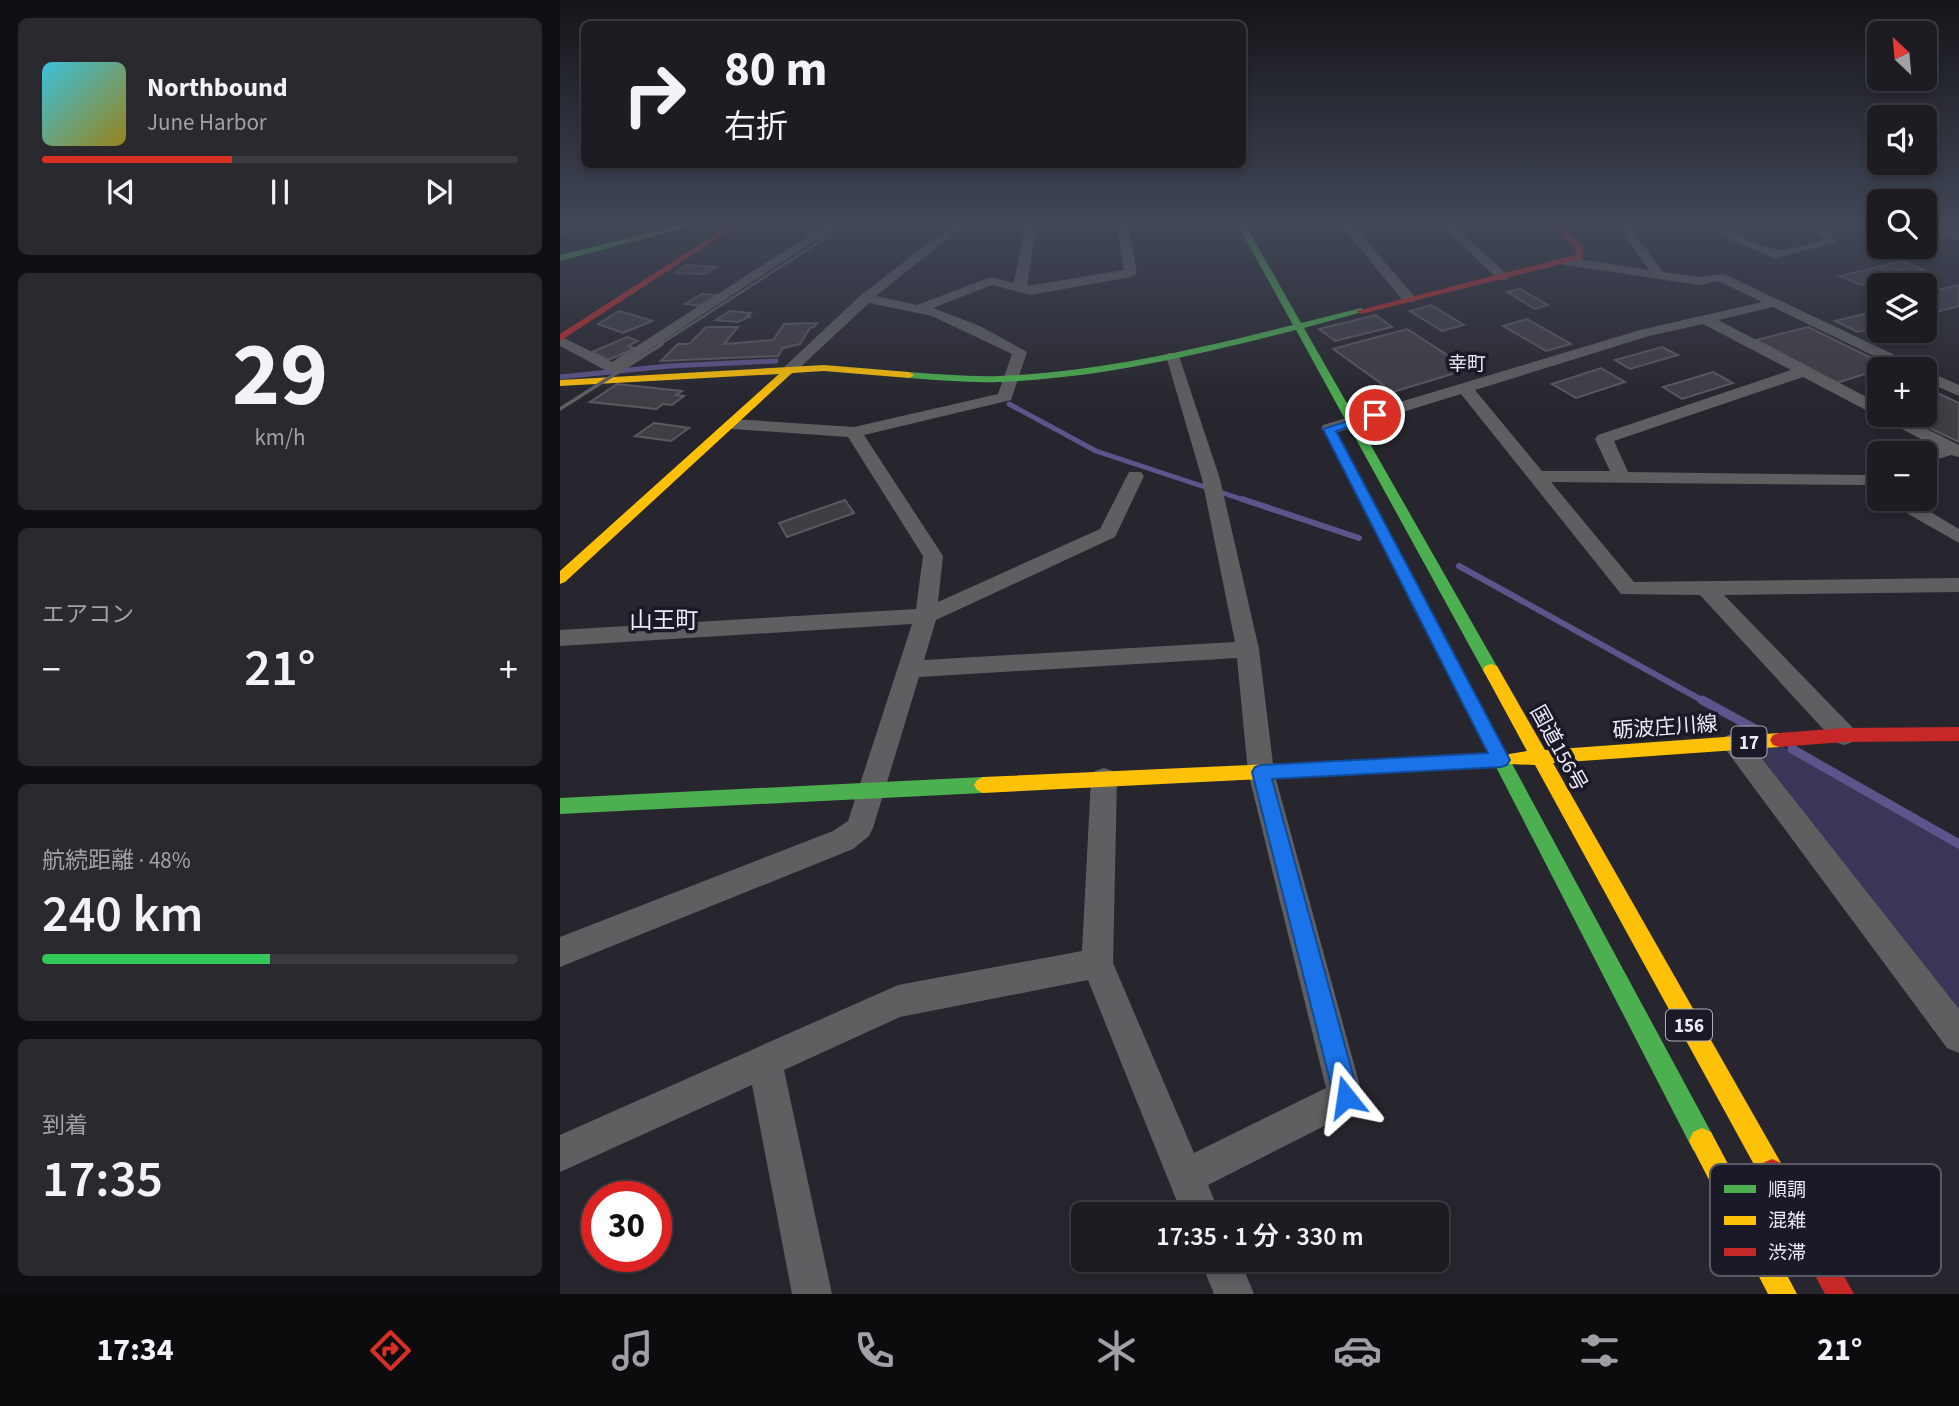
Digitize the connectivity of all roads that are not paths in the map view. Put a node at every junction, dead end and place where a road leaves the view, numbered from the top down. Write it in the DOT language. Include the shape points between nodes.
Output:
graph roads {
  1 [pos="644,284"];
  2 [pos="741,284"];
  3 [pos="883,284"];
  4 [pos="982,284"];
  5 [pos="1003,284"];
  6 [pos="1021,284"];
  7 [pos="1067,284"];
  8 [pos="1256,284"];
  9 [pos="1276,284"];
  10 [pos="1397,284"];
  11 [pos="1474,284"];
  12 [pos="1736,284"];
  13 [pos="1020,289"];
  14 [pos="1262,295"];
  15 [pos="866,298"];
  16 [pos="1409,299"];
  17 [pos="1775,303"];
  18 [pos="919,309"];
  19 [pos="1706,319"];
  20 [pos="1299,325"];
  21 [pos="560,339"];
  22 [pos="1173,356"];
  23 [pos="1888,357"];
  24 [pos="789,370"];
  25 [pos="1804,371"];
  26 [pos="1013,379"];
  27 [pos="1937,381"];
  28 [pos="560,383"];
  29 [pos="1465,388"];
  30 [pos="1959,391"];
  31 [pos="1867,404"];
  32 [pos="1353,422"];
  33 [pos="1326,423"];
  34 [pos="732,424"];
  35 [pos="1911,427"];
  36 [pos="854,432"];
  37 [pos="1956,450"];
  38 [pos="1937,455"];
  39 [pos="1135,476"];
  40 [pos="1536,476"];
  41 [pos="1622,477"];
  42 [pos="1867,481"];
  43 [pos="1916,511"];
  44 [pos="1959,537"];
  45 [pos="560,579"];
  46 [pos="1959,585"];
  47 [pos="1704,589"];
  48 [pos="926,616"];
  49 [pos="560,638"];
  50 [pos="1248,649"];
  51 [pos="910,669"];
  52 [pos="1959,734"];
  53 [pos="1844,735"];
  54 [pos="1735,743"];
  55 [pos="1539,756"];
  56 [pos="1501,760"];
  57 [pos="1261,772"];
  58 [pos="1104,779"];
  59 [pos="872,791"];
  60 [pos="560,806"];
  61 [pos="560,951"];
  62 [pos="1097,962"];
  63 [pos="1959,1036"];
  64 [pos="765,1061"];
  65 [pos="560,1154"];
  66 [pos="1714,1164"];
  67 [pos="1767,1164"];
  68 [pos="1185,1177"];
  69 [pos="1196,1202"];
  70 [pos="1225,1272"];
  71 [pos="1773,1276"];
  72 [pos="1830,1276"];
  73 [pos="812,1294"];
  74 [pos="1234,1294"];
  75 [pos="1783,1294"];
  76 [pos="1840,1294"];
  1 -- 21 [label="main road"];
  2 -- 21 [label="street" via="612,368"];
  3 -- 15 [label="street"];
  4 -- 18 [label="street"];
  5 -- 13 [label="street"];
  6 -- 13 [label="street"];
  7 -- 13 [label="street"];
  8 -- 14 [label="main road"];
  9 -- 20 [label="main road, 国道156号 / 156"];
  10 -- 16 [label="street"];
  11 -- 16 [label="main road"];
  12 -- 17 [label="street"];
  15 -- 18 [label="street"];
  15 -- 24 [label="street"];
  16 -- 20 [label="main road"];
  17 -- 19 [label="street"];
  17 -- 23 [label="street"];
  18 -- 26 [label="street" via="975,329 1020,352"];
  19 -- 25 [label="street"];
  19 -- 29 [label="street"];
  20 -- 22 [label="main road"];
  20 -- 32 [label="main road, 国道156号 / 156"];
  22 -- 26 [label="main road"];
  22 -- 50 [label="street" via="1211,479"];
  24 -- 26 [label="main road"];
  24 -- 28 [label="main road"];
  24 -- 34 [label="main road"];
  25 -- 31 [label="street"];
  25 -- 41 [label="street" via="1604,439"];
  26 -- 36 [label="street" via="1005,397"];
  27 -- 30 [label="street"];
  29 -- 32 [label="street"];
  29 -- 40 [label="street"];
  32 -- 33 [label="street"];
  32 -- 55 [label="main road, 国道156号 / 156"];
  33 -- 56 [label="main road, 156"];
  34 -- 36 [label="street"];
  34 -- 45 [label="main road"];
  35 -- 37 [label="street"];
  36 -- 48 [label="street" via="933,556"];
  37 -- 38 [label="street"];
  39 -- 48 [label="street" via="1108,533"];
  40 -- 41 [label="street"];
  40 -- 47 [label="street" via="1628,589"];
  41 -- 42 [label="street"];
  43 -- 44 [label="street"];
  46 -- 47 [label="street"];
  47 -- 53 [label="street"];
  48 -- 49 [label="street"];
  48 -- 51 [label="street"];
  50 -- 51 [label="street"];
  50 -- 57 [label="street"];
  51 -- 59 [label="street"];
  52 -- 53 [label="main road, 砺波庄川線 / 17"];
  53 -- 54 [label="main road, 砺波庄川線 / 17"];
  54 -- 55 [label="main road, 砺波庄川線 / 17"];
  54 -- 63 [label="street"];
  55 -- 56 [label="main road, 砺波庄川線 / 17"];
  55 -- 67 [label="main road, 国道156号 / 156"];
  56 -- 57 [label="main road, 砺波庄川線"];
  56 -- 66 [label="main road, 156"];
  57 -- 58 [label="main road, 砺波庄川線"];
  57 -- 68 [label="street" via="1346,1097"];
  58 -- 59 [label="main road, 砺波庄川線"];
  58 -- 62 [label="street"];
  59 -- 60 [label="main road, 砺波庄川線"];
  59 -- 61 [label="street" via="859,828 843,840"];
  62 -- 64 [label="street" via="898,1001"];
  62 -- 68 [label="street"];
  64 -- 65 [label="street"];
  64 -- 73 [label="street"];
  68 -- 69 [label="street"];
  70 -- 74 [label="street"];
  71 -- 75 [label="main road, 156"];
  72 -- 76 [label="main road, 国道156号 / 156"];
}
